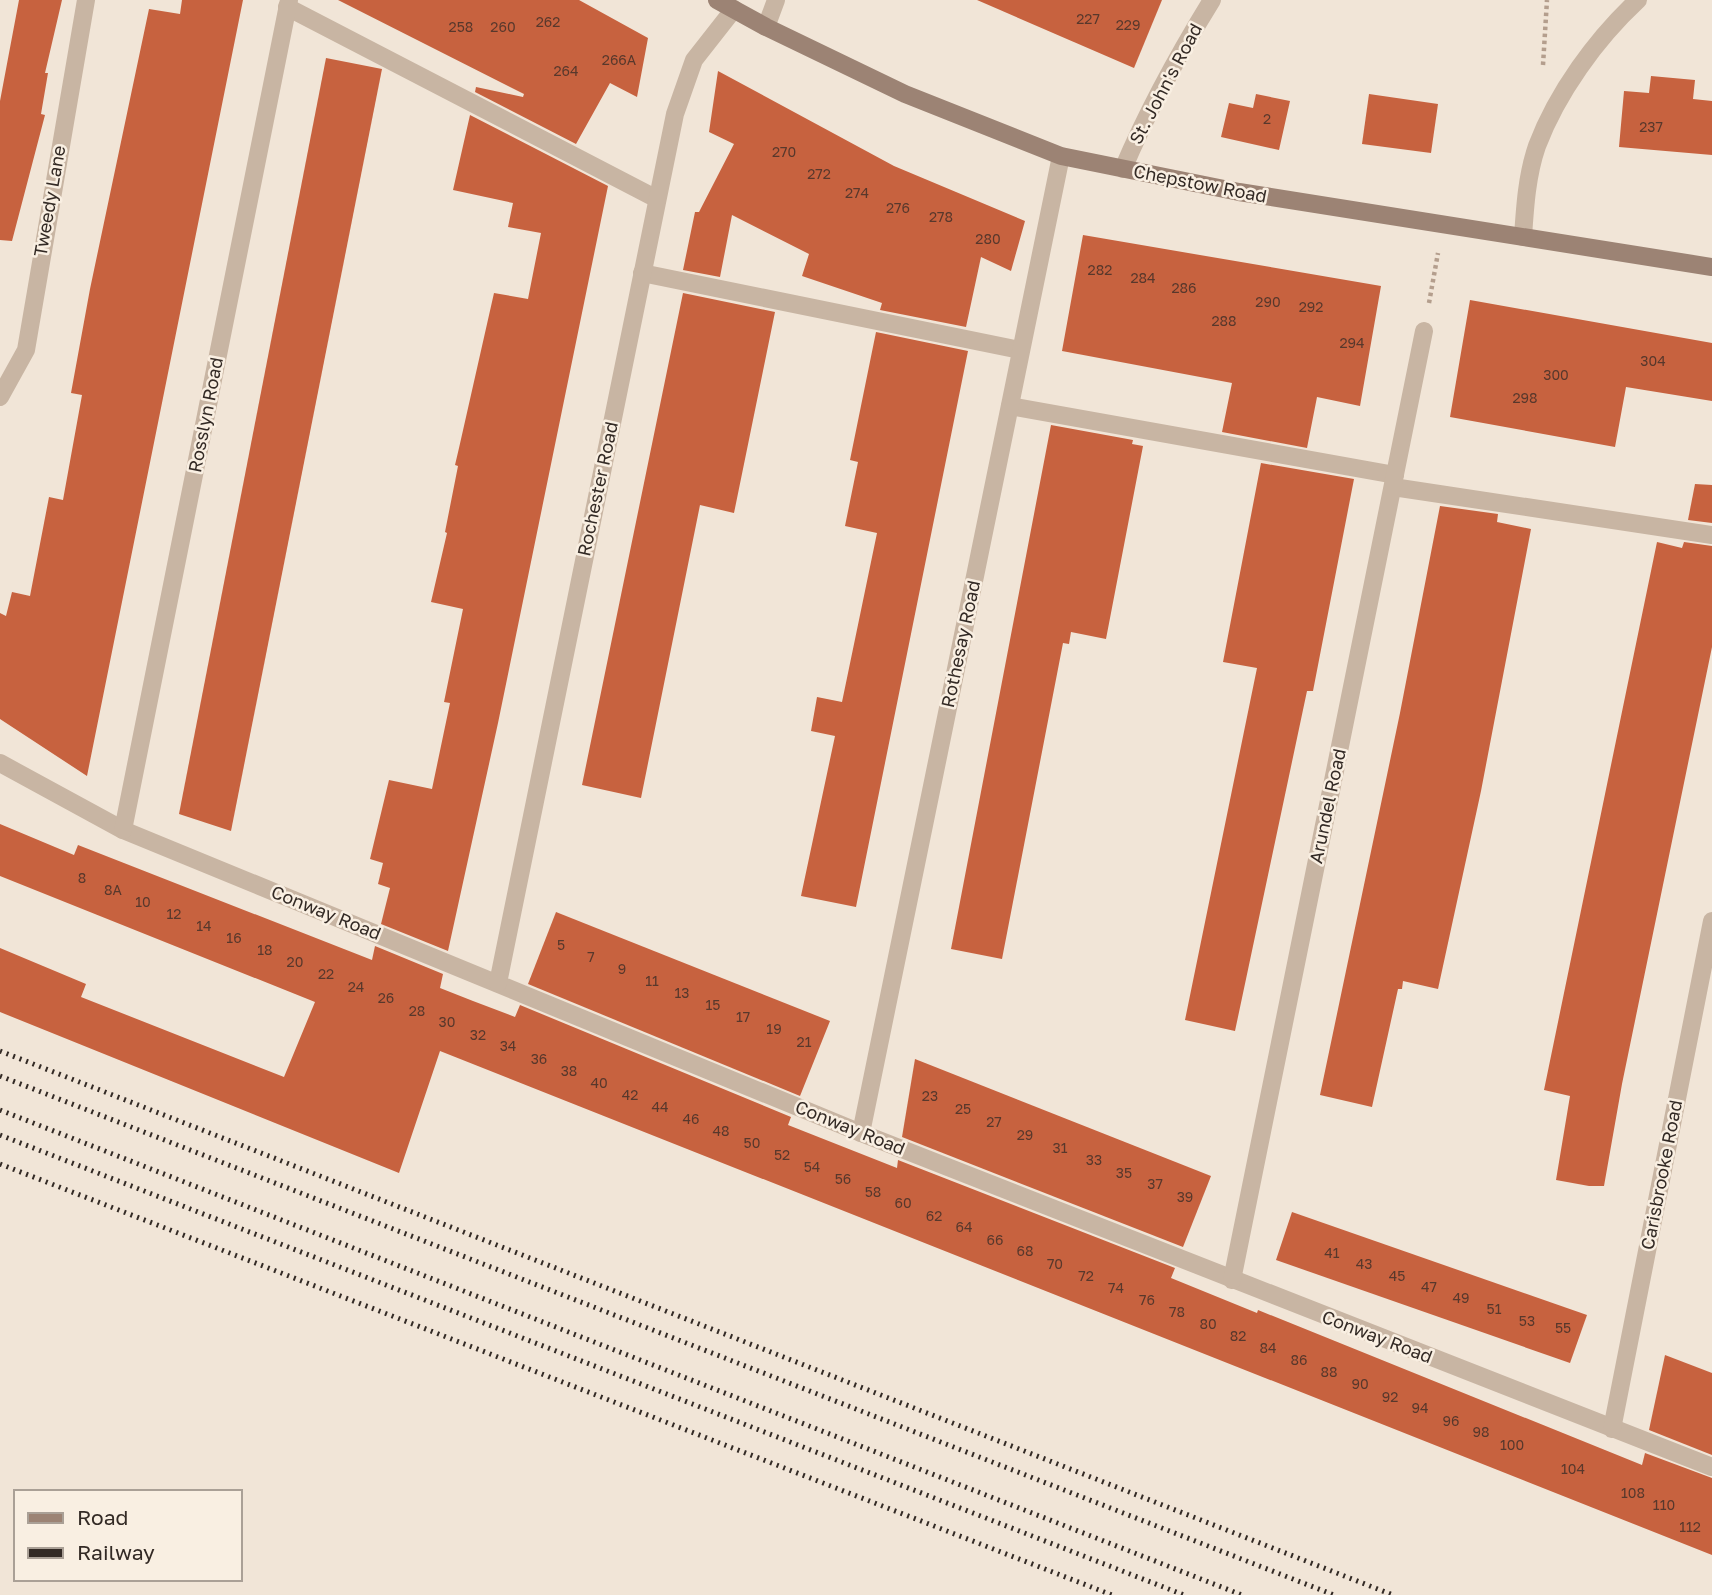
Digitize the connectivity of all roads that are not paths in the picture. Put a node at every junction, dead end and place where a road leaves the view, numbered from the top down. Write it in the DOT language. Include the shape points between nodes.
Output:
graph roads {
  1 [pos="86,0"];
  2 [pos="717,0"];
  3 [pos="776,0"];
  4 [pos="1212,0"];
  5 [pos="1638,0"];
  6 [pos="288,4"];
  7 [pos="734,9"];
  8 [pos="766,27"];
  9 [pos="1060,156"];
  10 [pos="1123,169"];
  11 [pos="657,199"];
  12 [pos="1522,237"];
  13 [pos="1712,267"];
  14 [pos="642,273"];
  15 [pos="1424,331"];
  16 [pos="1020,350"];
  17 [pos="0,397"];
  18 [pos="1010,406"];
  19 [pos="1394,481"];
  20 [pos="1712,535"];
  21 [pos="0,763"];
  22 [pos="124,830"];
  23 [pos="1712,921"];
  24 [pos="498,983"];
  25 [pos="861,1133"];
  26 [pos="1232,1280"];
  27 [pos="1612,1429"];
  28 [pos="1712,1467"];
  1 -- 17 [label="street, Tweedy Lane" via="26,350"];
  2 -- 7 [label="main road, Chepstow Road"];
  3 -- 8 [label="street"];
  4 -- 10 [label="street, St. John's Road" via="1162,85"];
  5 -- 12 [label="street" via="1596,47 1555,109 1531,170"];
  6 -- 11 [label="street"];
  6 -- 22 [label="street, Rosslyn Road"];
  7 -- 8 [label="main road, Chepstow Road"];
  7 -- 11 [label="street, Rochester Road" via="694,60 675,114"];
  8 -- 9 [label="main road, Chepstow Road" via="905,94"];
  9 -- 10 [label="main road, Chepstow Road"];
  9 -- 16 [label="street, Rothesay Road"];
  10 -- 12 [label="main road, Chepstow Road"];
  11 -- 14 [label="street, Rochester Road"];
  12 -- 13 [label="main road, Chepstow Road"];
  14 -- 16 [label="street"];
  14 -- 24 [label="street, Rochester Road"];
  15 -- 19 [label="street, Arundel Road"];
  16 -- 18 [label="street, Rothesay Road"];
  18 -- 19 [label="street"];
  18 -- 25 [label="street, Rothesay Road"];
  19 -- 20 [label="street"];
  19 -- 26 [label="street, Arundel Road"];
  21 -- 22 [label="street, Conway Road"];
  22 -- 24 [label="street, Conway Road"];
  23 -- 27 [label="street, Carisbrooke Road"];
  24 -- 25 [label="street, Conway Road"];
  25 -- 26 [label="street, Conway Road"];
  26 -- 27 [label="street, Conway Road"];
  27 -- 28 [label="street, Conway Road"];
}
